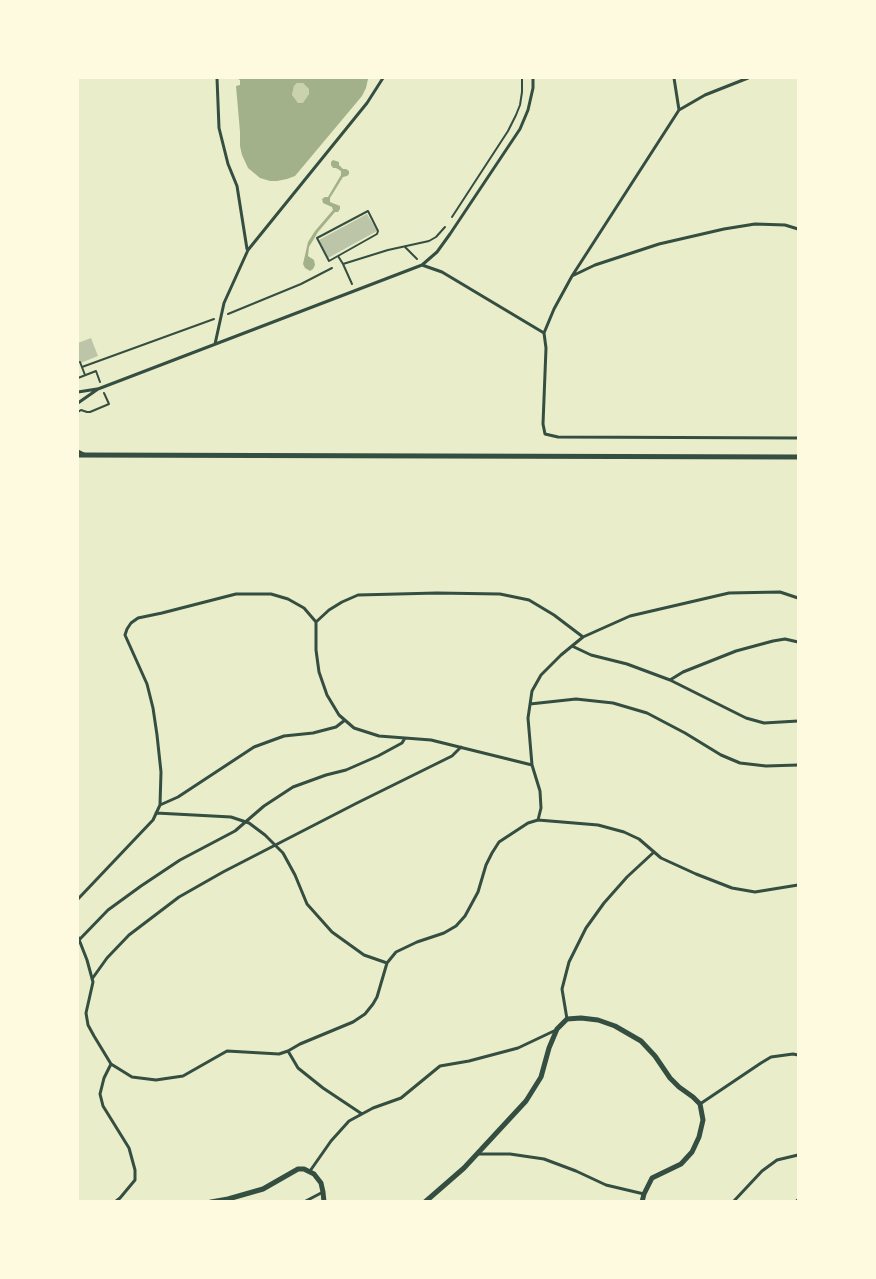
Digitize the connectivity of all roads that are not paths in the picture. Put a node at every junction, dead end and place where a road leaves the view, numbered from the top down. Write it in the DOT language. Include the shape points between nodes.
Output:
graph roads {
  1 [pos="217,78"];
  2 [pos="382,78"];
  3 [pos="533,78"];
  4 [pos="674,78"];
  5 [pos="748,78"];
  6 [pos="679,110"];
  7 [pos="798,229"];
  8 [pos="248,250"];
  9 [pos="422,265"];
  10 [pos="572,276"];
  11 [pos="544,333"];
  12 [pos="215,344"];
  13 [pos="98,389"];
  14 [pos="78,392"];
  15 [pos="78,403"];
  16 [pos="798,438"];
  17 [pos="78,450"];
  18 [pos="78,455"];
  19 [pos="87,455"];
  20 [pos="798,457"];
  21 [pos="798,598"];
  22 [pos="316,622"];
  23 [pos="583,638"];
  24 [pos="798,642"];
  25 [pos="572,646"];
  26 [pos="670,680"];
  27 [pos="530,704"];
  28 [pos="345,720"];
  29 [pos="798,721"];
  30 [pos="405,738"];
  31 [pos="462,747"];
  32 [pos="532,764"];
  33 [pos="798,765"];
  34 [pos="160,805"];
  35 [pos="156,813"];
  36 [pos="538,820"];
  37 [pos="245,822"];
  38 [pos="276,846"];
  39 [pos="654,852"];
  40 [pos="798,885"];
  41 [pos="78,899"];
  42 [pos="78,939"];
  43 [pos="387,963"];
  44 [pos="92,979"];
  45 [pos="567,1019"];
  46 [pos="557,1029"];
  47 [pos="288,1051"];
  48 [pos="798,1056"];
  49 [pos="111,1064"];
  50 [pos="700,1104"];
  51 [pos="362,1114"];
  52 [pos="477,1154"];
  53 [pos="798,1155"];
  54 [pos="309,1172"];
  55 [pos="323,1192"];
  56 [pos="644,1194"];
  57 [pos="115,1202"];
  58 [pos="211,1202"];
  59 [pos="304,1202"];
  60 [pos="324,1202"];
  61 [pos="424,1202"];
  62 [pos="642,1202"];
  63 [pos="732,1202"];
  1 -- 8 [label="lane" via="219,128 236,186"];
  2 -- 8 [label="lane" via="367,103"];
  3 -- 9 [label="lane" via="528,110 520,129 438,252"];
  4 -- 6 [label="lane"];
  5 -- 6 [label="lane" via="705,95"];
  6 -- 10 [label="lane"];
  7 -- 10 [label="lane" via="755,224 724,229 659,244 594,265"];
  8 -- 12 [label="lane" via="224,303"];
  9 -- 11 [label="lane" via="442,272"];
  9 -- 12 [label="lane"];
  10 -- 11 [label="lane"];
  11 -- 16 [label="lane" via="545,434 558,437"];
  12 -- 13 [label="lane"];
  13 -- 14 [label="lane"];
  13 -- 15 [label="lane"];
  17 -- 19 [label="lane"];
  18 -- 19 [label="street"];
  19 -- 20 [label="street"];
  21 -- 23 [label="lane" via="780,592 729,593 630,616"];
  22 -- 23 [label="lane" via="329,610 358,595 500,594 530,600"];
  22 -- 28 [label="lane" via="319,672 326,695"];
  22 -- 34 [label="lane" via="304,608 288,599 252,593 138,618 131,623 126,635 147,684 153,708"];
  23 -- 25 [label="lane"];
  24 -- 26 [label="lane" via="773,640 682,672"];
  25 -- 26 [label="lane"];
  25 -- 27 [label="lane" via="541,675 532,691"];
  26 -- 29 [label="lane" via="746,718 764,723"];
  27 -- 32 [label="lane"];
  27 -- 33 [label="lane" via="576,699 614,703 647,713 740,763"];
  28 -- 30 [label="lane" via="354,728 379,736"];
  28 -- 34 [label="lane" via="336,727 284,736 254,747 178,797"];
  30 -- 31 [label="lane"];
  30 -- 37 [label="lane" via="402,743 346,770 292,787"];
  31 -- 32 [label="lane"];
  31 -- 38 [label="lane" via="452,756"];
  32 -- 36 [label="lane" via="540,792"];
  34 -- 35 [label="lane"];
  35 -- 37 [label="lane" via="231,817"];
  35 -- 41 [label="lane"];
  36 -- 39 [label="lane" via="598,825 624,832"];
  36 -- 43 [label="lane" via="499,842 486,865 478,892 456,926 396,952"];
  37 -- 38 [label="lane"];
  37 -- 42 [label="lane" via="141,886 108,910"];
  38 -- 43 [label="lane" via="283,853 307,904 332,932 364,955"];
  38 -- 44 [label="lane" via="171,903 129,935"];
  39 -- 40 [label="lane" via="732,888 755,892"];
  39 -- 45 [label="lane" via="604,902 586,928 569,962 562,990"];
  42 -- 44 [label="lane"];
  43 -- 47 [label="lane" via="375,1000 365,1014"];
  44 -- 49 [label="lane" via="86,1013 88,1025"];
  45 -- 46 [label="street"];
  45 -- 50 [label="street" via="598,1020 641,1041 670,1078"];
  46 -- 51 [label="lane" via="518,1048 440,1066 401,1098"];
  46 -- 52 [label="street" via="540,1077 526,1101"];
  47 -- 49 [label="lane" via="279,1054 227,1051 183,1076 156,1080 132,1077"];
  47 -- 51 [label="lane" via="298,1068"];
  48 -- 50 [label="lane" via="771,1057"];
  49 -- 57 [label="lane" via="100,1094 103,1106 129,1148 136,1170 135,1180"];
  50 -- 56 [label="street" via="703,1120 692,1152 681,1164 652,1178"];
  51 -- 54 [label="lane" via="349,1121"];
  52 -- 56 [label="lane" via="544,1159 606,1185"];
  52 -- 61 [label="street"];
  53 -- 63 [label="lane" via="777,1160"];
  54 -- 55 [label="street" via="321,1183"];
  54 -- 58 [label="street" via="298,1169 263,1190"];
  55 -- 59 [label="lane"];
  55 -- 60 [label="street"];
  56 -- 62 [label="street"];
}
